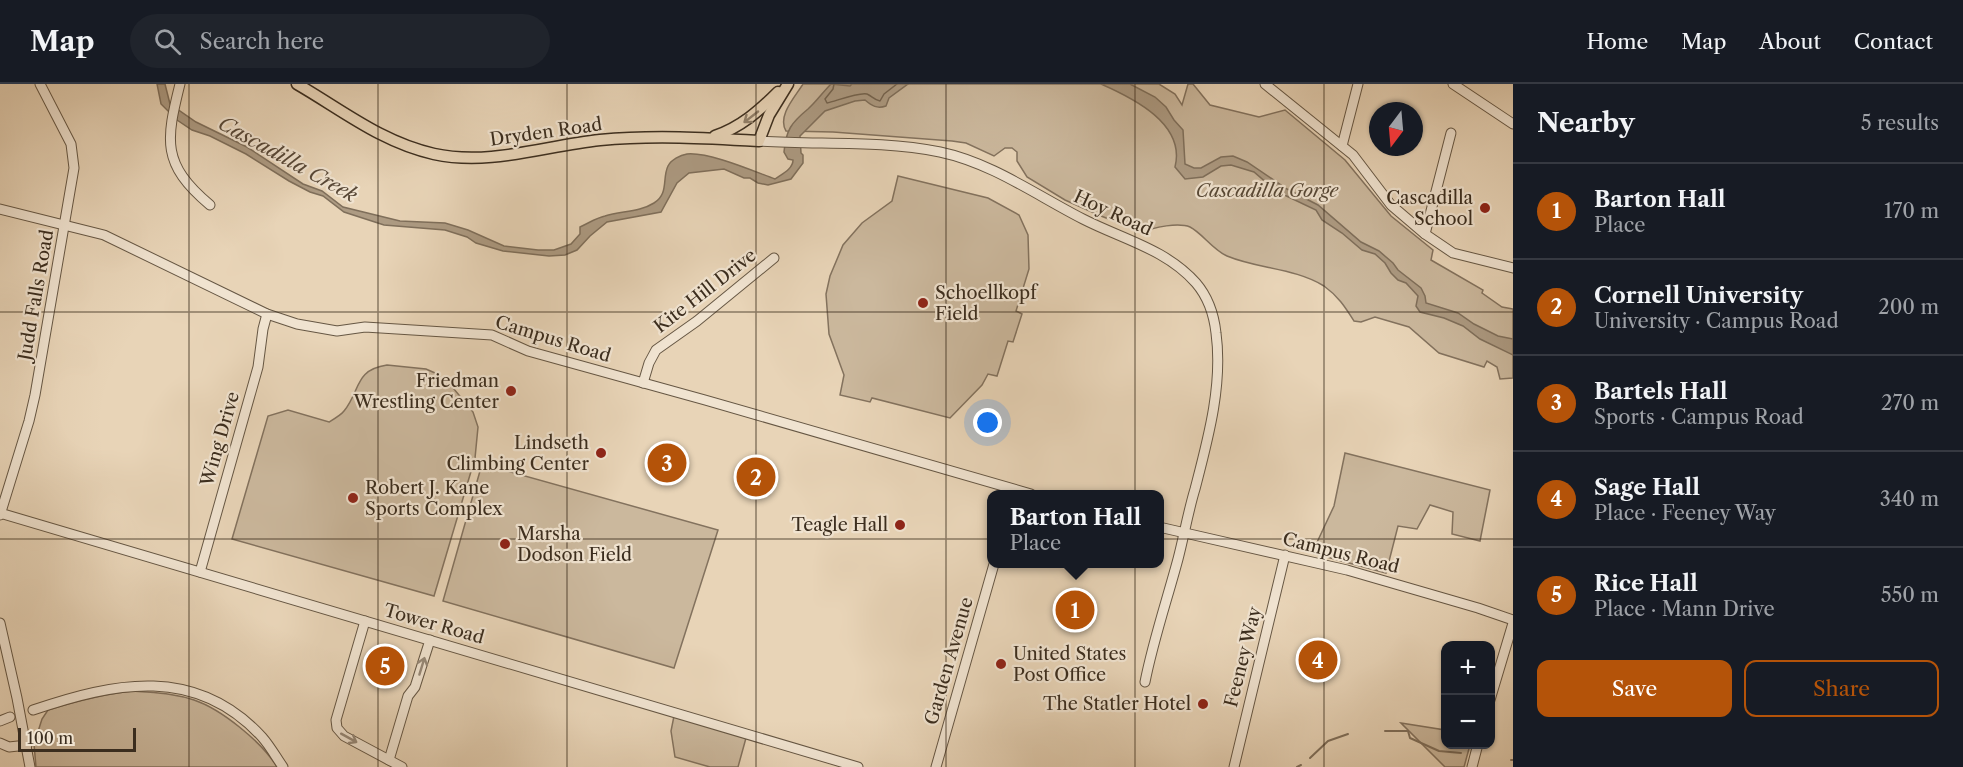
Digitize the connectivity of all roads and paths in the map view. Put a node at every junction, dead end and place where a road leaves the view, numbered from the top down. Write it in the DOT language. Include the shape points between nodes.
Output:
graph roads {
  1 [pos="40,84"];
  2 [pos="180,84"];
  3 [pos="297,84"];
  4 [pos="787,84"];
  5 [pos="1265,84"];
  6 [pos="1358,84"];
  7 [pos="1453,84"];
  8 [pos="1513,123"];
  9 [pos="1451,133"];
  10 [pos="710,138"];
  11 [pos="759,141"];
  12 [pos="1342,146"];
  13 [pos="210,205"];
  14 [pos="0,209"];
  15 [pos="64,225"];
  16 [pos="1425,234"];
  17 [pos="774,258"];
  18 [pos="1513,268"];
  19 [pos="267,314"];
  20 [pos="644,383"];
  21 [pos="1007,490"];
  22 [pos="0,514"];
  23 [pos="1164,528"];
  24 [pos="1185,534"];
  25 [pos="1285,555"];
  26 [pos="993,568"];
  27 [pos="200,572"];
  28 [pos="365,621"];
  29 [pos="1513,622"];
  30 [pos="0,623"];
  31 [pos="430,640"];
  32 [pos="1145,682"];
  33 [pos="1492,695"];
  34 [pos="33,710"];
  35 [pos="10,717"];
  36 [pos="0,721"];
  37 [pos="0,743"];
  38 [pos="27,745"];
  39 [pos="1477,749"];
  40 [pos="389,760"];
  41 [pos="30,767"];
  42 [pos="283,767"];
  43 [pos="402,767"];
  44 [pos="858,767"];
  45 [pos="936,767"];
  46 [pos="1234,767"];
  47 [pos="1472,767"];
  1 -- 15 [label="street, Judd Falls Road" via="74,156"];
  2 -- 13 [label="street" via="170,144 181,174"];
  3 -- 10 [label="main road, Dryden Road" via="391,141 434,154 502,157 612,139"];
  4 -- 10 [label="main road, Dryden Road, one-way" via="736,128"];
  4 -- 11 [label="main road, Dryden Road"];
  5 -- 12 [label="street"];
  6 -- 12 [label="street"];
  7 -- 8 [label="street"];
  9 -- 16 [label="street"];
  10 -- 11 [label="main road, Dryden Road"];
  11 -- 24 [label="street, Hoy Road" via="911,147 972,161 1090,223 1155,251 1197,284 1214,318 1218,362 1207,439"];
  12 -- 16 [label="street" via="1391,205"];
  14 -- 15 [label="street, Campus Road"];
  15 -- 19 [label="street, Campus Road" via="129,245"];
  15 -- 22 [label="street, Judd Falls Road" via="29,421"];
  16 -- 18 [label="street" via="1448,251"];
  17 -- 20 [label="street, Kite Hill Drive" via="656,350"];
  19 -- 20 [label="street, Campus Road" via="332,331 365,327 496,336 525,350"];
  19 -- 27 [label="street, Wing Drive" via="258,367"];
  20 -- 21 [label="street, Campus Road"];
  22 -- 27 [label="street, Tower Road"];
  23 -- 24 [label="street, Campus Road"];
  24 -- 25 [label="street, Campus Road"];
  24 -- 32 [label="street, Hoy Road"];
  25 -- 29 [label="street, Campus Road" via="1478,608"];
  25 -- 46 [label="street, Feeney Way"];
  26 -- 45 [label="street, Garden Avenue"];
  27 -- 28 [label="street, Tower Road"];
  28 -- 31 [label="street, Tower Road"];
  28 -- 40 [label="street, one-way" via="336,720 338,731"];
  29 -- 33 [label="street"];
  30 -- 38 [label="street"];
  40 -- 31 [label="street, one-way"];
  31 -- 44 [label="street, Tower Road"];
  34 -- 42 [label="street" via="74,696 120,687 183,690 213,701 245,722 263,738"];
  35 -- 36 [label="street"];
  37 -- 38 [label="street" via="9,747"];
  38 -- 41 [label="street"];
  39 -- 47 [label="street"];
  40 -- 43 [label="street"];
}
